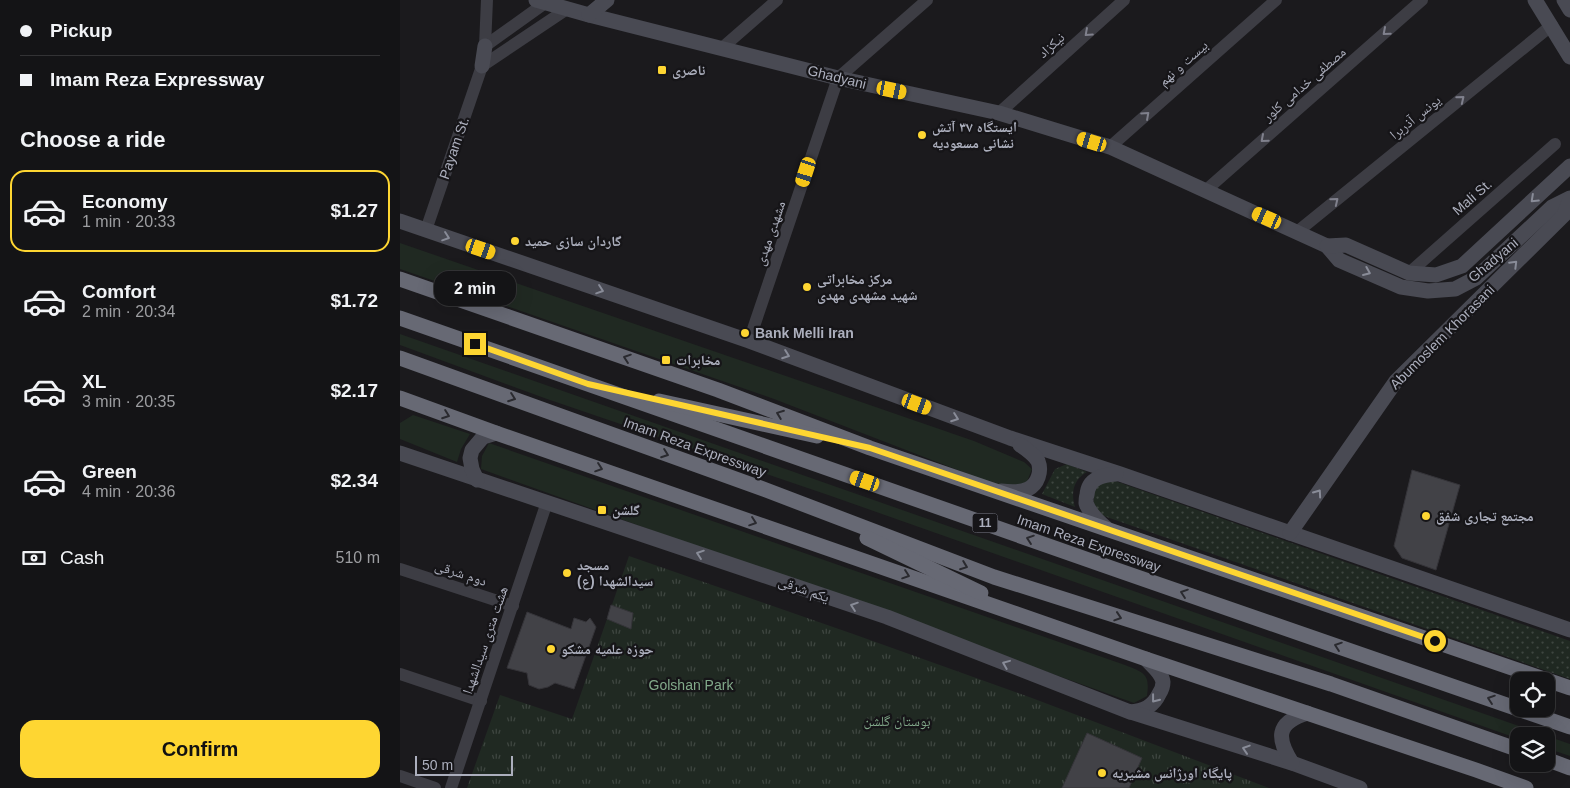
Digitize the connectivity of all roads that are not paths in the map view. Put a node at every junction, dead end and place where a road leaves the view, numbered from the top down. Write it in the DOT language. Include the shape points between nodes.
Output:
graph roads {
  1 [pos="487,0"];
  2 [pos="607,0"];
  3 [pos="777,0"];
  4 [pos="927,0"];
  5 [pos="1124,0"];
  6 [pos="1276,0"];
  7 [pos="1422,0"];
  8 [pos="1535,0"];
  9 [pos="1564,0"];
  10 [pos="541,2"];
  11 [pos="567,9"];
  12 [pos="1570,10"];
  13 [pos="590,15"];
  14 [pos="1552,25"];
  15 [pos="485,46"];
  16 [pos="722,48"];
  17 [pos="1570,57"];
  18 [pos="482,66"];
  19 [pos="838,78"];
  20 [pos="999,113"];
  21 [pos="1556,144"];
  22 [pos="1110,148"];
  23 [pos="1570,166"];
  24 [pos="1205,191"];
  25 [pos="1570,198"];
  26 [pos="400,221"];
  27 [pos="426,230"];
  28 [pos="1297,232"];
  29 [pos="1327,246"];
  30 [pos="1409,273"];
  31 [pos="400,279"];
  32 [pos="400,318"];
  33 [pos="749,341"];
  34 [pos="400,358"];
  35 [pos="588,384"];
  36 [pos="405,403"];
  37 [pos="496,433"];
  38 [pos="1010,438"];
  39 [pos="870,448"];
  40 [pos="400,453"];
  41 [pos="1120,474"];
  42 [pos="478,480"];
  43 [pos="766,490"];
  44 [pos="996,491"];
  45 [pos="546,502"];
  46 [pos="1106,528"];
  47 [pos="1290,533"];
  48 [pos="400,569"];
  49 [pos="512,606"];
  50 [pos="1050,626"];
  51 [pos="1570,630"];
  52 [pos="1146,659"];
  53 [pos="400,674"];
  54 [pos="1570,688"];
  55 [pos="481,701"];
  56 [pos="1130,712"];
  57 [pos="1307,713"];
  58 [pos="1570,727"];
  59 [pos="1510,747"];
  60 [pos="1555,762"];
  61 [pos="1292,763"];
  62 [pos="1570,768"];
  63 [pos="400,776"];
  64 [pos="434,788"];
  65 [pos="451,788"];
  66 [pos="1360,788"];
  67 [pos="1526,788"];
  1 -- 15 [label="street, Payam St."];
  2 -- 13 [label="main road"];
  3 -- 16 [label="street"];
  4 -- 19 [label="street"];
  5 -- 20 [label="street, نیکزاد, one-way"];
  22 -- 6 [label="street, بیست و نهم, one-way"];
  7 -- 24 [label="street, مصطفی خدامی کلور, one-way"];
  8 -- 14 [label="main road"];
  9 -- 12 [label="main road"];
  10 -- 11 [label="main road, Ghadyani"];
  10 -- 15 [label="street"];
  11 -- 13 [label="main road, Ghadyani"];
  11 -- 18 [label="street"];
  13 -- 16 [label="main road, Ghadyani"];
  14 -- 17 [label="main road"];
  28 -- 14 [label="street, یونس آذربرا, one-way"];
  15 -- 18 [label="main road, Payam St."];
  16 -- 19 [label="main road, Ghadyani"];
  18 -- 27 [label="street, Payam St."];
  19 -- 20 [label="main road, Ghadyani"];
  19 -- 33 [label="street, مشهدی مهدی"];
  20 -- 22 [label="main road, Ghadyani"];
  21 -- 30 [label="street, Mali St."];
  22 -- 24 [label="main road, Ghadyani"];
  23 -- 30 [label="main road, Ghadyani, one-way" via="1462,266 1436,275"];
  24 -- 28 [label="main road, Ghadyani"];
  29 -- 25 [label="main road, Ghadyani, one-way" via="1339,260 1401,286 1428,291 1455,288 1476,278 1552,207"];
  47 -- 25 [label="main road, Abumoslem Khorasani, one-way" via="1396,381 1564,215"];
  26 -- 27 [label="main road"];
  27 -- 33 [label="main road, one-way"];
  28 -- 29 [label="main road, Ghadyani"];
  29 -- 30 [label="main road, Ghadyani" via="1346,245"];
  39 -- 31 [label="highway, one-way" via="718,390"];
  32 -- 35 [label="highway, Imam Reza Expressway / 11"];
  33 -- 38 [label="main road, one-way"];
  34 -- 43 [label="highway, Imam Reza Expressway, one-way"];
  35 -- 39 [label="highway"];
  58 -- 35 [label="highway, Imam Reza Expressway / 11, one-way"];
  36 -- 37 [label="highway, one-way"];
  37 -- 42 [label="main road" via="483,436 472,450 472,468"];
  37 -- 50 [label="highway, one-way"];
  38 -- 41 [label="main road"];
  38 -- 44 [label="main road" via="1038,461 1040,473 1030,489"];
  39 -- 44 [label="highway"];
  40 -- 42 [label="main road, یکم شرقی"];
  41 -- 46 [label="main road" via="1102,476 1092,481 1087,490 1086,502 1092,515"];
  41 -- 47 [label="main road"];
  42 -- 45 [label="main road, یکم شرقی"];
  43 -- 50 [label="highway"];
  43 -- 59 [label="highway, Imam Reza Expressway, one-way" via="994,577 1330,684"];
  44 -- 46 [label="highway"];
  45 -- 49 [label="street, هشت متری سیدالشهدا"];
  56 -- 45 [label="main road, یکم شرقی, one-way" via="887,616"];
  46 -- 54 [label="highway"];
  47 -- 51 [label="main road"];
  48 -- 49 [label="street, دوم شرقی"];
  49 -- 55 [label="street, هشت متری سیدالشهدا"];
  50 -- 52 [label="highway"];
  52 -- 56 [label="main road, one-way" via="1160,674 1163,682 1161,691 1152,704"];
  52 -- 57 [label="highway"];
  53 -- 55 [label="street"];
  55 -- 65 [label="street, هشت متری سیدالشهدا"];
  61 -- 56 [label="main road, یکم شرقی, one-way"];
  57 -- 61 [label="main road" via="1295,717 1283,730 1281,742"];
  57 -- 67 [label="highway"];
  60 -- 62 [label="highway"];
  61 -- 66 [label="main road, یکم شرقی"];
  63 -- 64 [label="street"];
}
